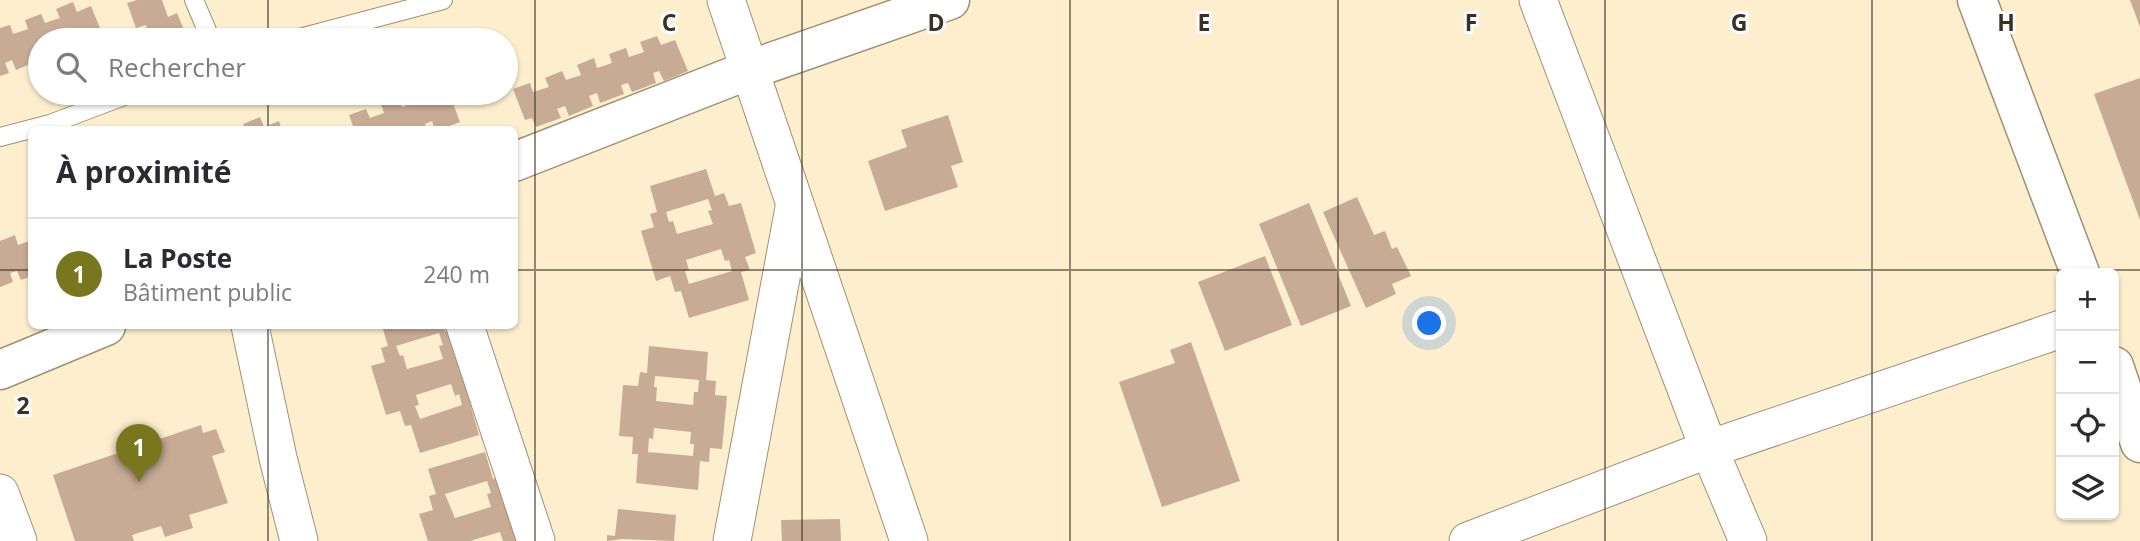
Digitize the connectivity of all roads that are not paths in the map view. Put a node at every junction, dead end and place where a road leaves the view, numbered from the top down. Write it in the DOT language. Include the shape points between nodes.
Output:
graph roads {
  1 [pos="194,0"];
  2 [pos="443,0"];
  3 [pos="726,0"];
  4 [pos="1538,0"];
  5 [pos="1977,0"];
  6 [pos="942,1"];
  7 [pos="206,28"];
  8 [pos="337,28"];
  9 [pos="749,70"];
  10 [pos="100,105"];
  11 [pos="42,126"];
  12 [pos="28,130"];
  13 [pos="0,137"];
  14 [pos="518,160"];
  15 [pos="795,204"];
  16 [pos="2078,268"];
  17 [pos="99,329"];
  18 [pos="251,329"];
  19 [pos="465,329"];
  20 [pos="2056,331"];
  21 [pos="0,370"];
  22 [pos="2119,381"];
  23 [pos="2140,443"];
  24 [pos="1709,449"];
  25 [pos="0,493"];
  26 [pos="18,541"];
  27 [pos="299,541"];
  28 [pos="536,541"];
  29 [pos="732,541"];
  30 [pos="909,541"];
  31 [pos="1468,541"];
  32 [pos="1748,541"];
  1 -- 7 [label="lane"];
  2 -- 8 [label="lane"];
  3 -- 9 [label="street"];
  4 -- 24 [label="street"];
  5 -- 16 [label="street"];
  6 -- 9 [label="street"];
  9 -- 14 [label="street"];
  9 -- 15 [label="street"];
  10 -- 11 [label="lane"];
  12 -- 13 [label="lane"];
  15 -- 29 [label="street"];
  15 -- 30 [label="street"];
  17 -- 21 [label="street"];
  18 -- 27 [label="street"];
  19 -- 28 [label="street"];
  20 -- 24 [label="street"];
  22 -- 23 [label="street"];
  24 -- 31 [label="street"];
  24 -- 32 [label="street"];
  25 -- 26 [label="street"];
}
